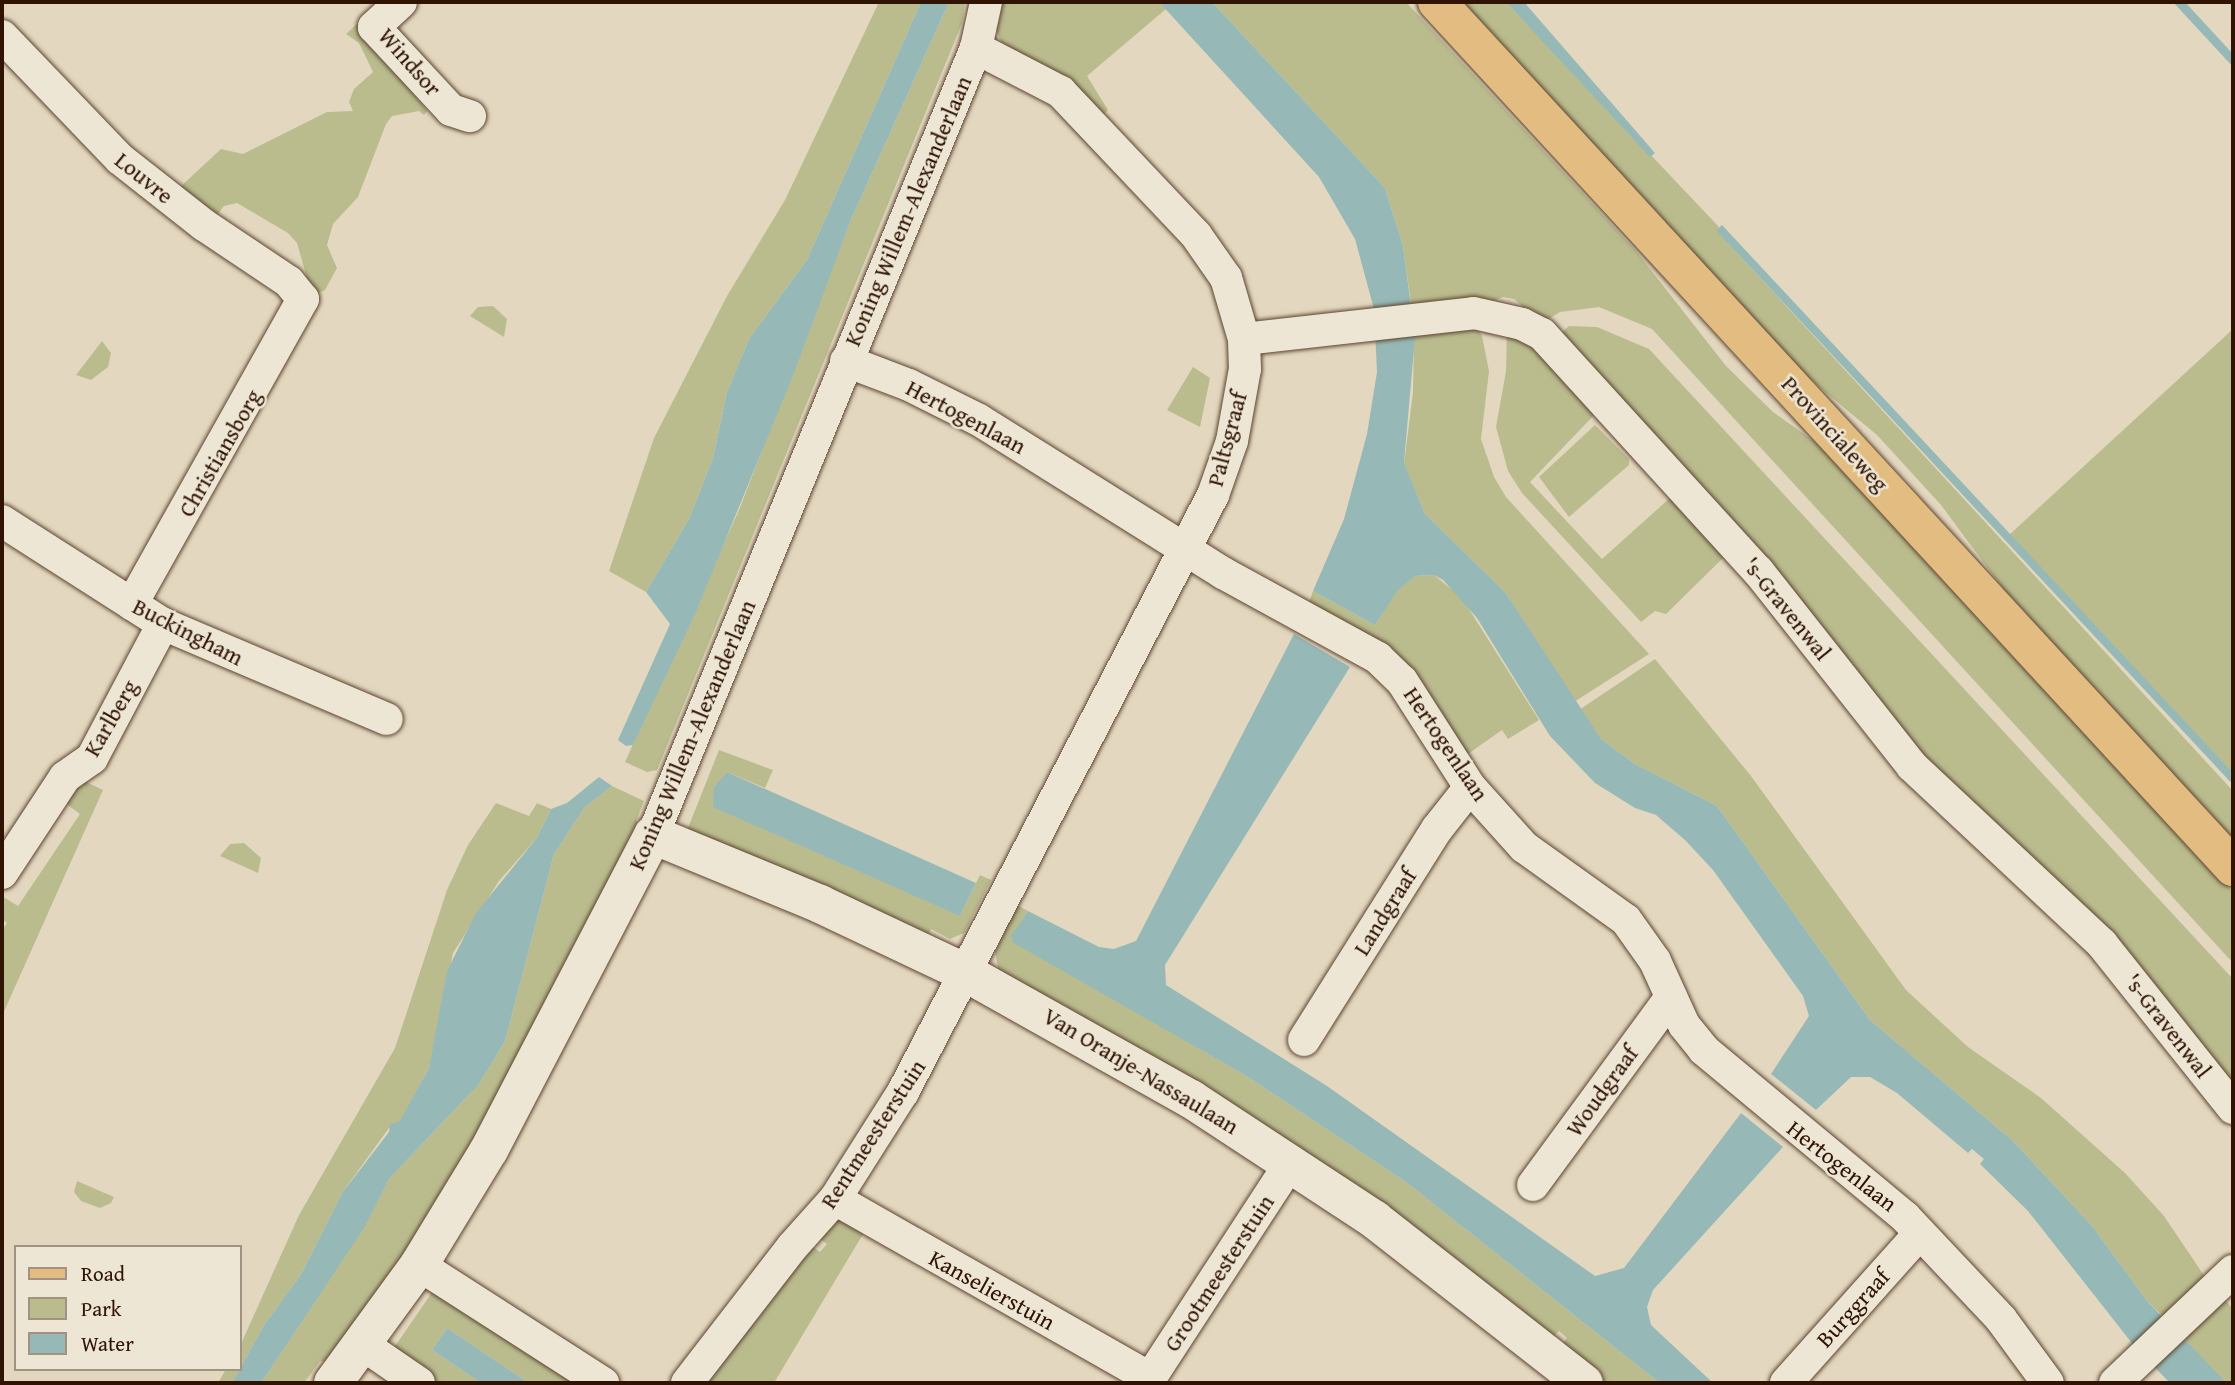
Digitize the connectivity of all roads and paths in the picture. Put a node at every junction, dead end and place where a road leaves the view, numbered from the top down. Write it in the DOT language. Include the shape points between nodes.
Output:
graph roads {
  1 [pos="401,2"];
  2 [pos="986,2"];
  3 [pos="1437,2"];
  4 [pos="2,36"];
  5 [pos="976,48"];
  6 [pos="470,116"];
  7 [pos="303,299"];
  8 [pos="1244,339"];
  9 [pos="846,361"];
  10 [pos="2,521"];
  11 [pos="1184,548"];
  12 [pos="132,604"];
  13 [pos="163,624"];
  14 [pos="387,719"];
  15 [pos="1471,787"];
  16 [pos="653,835"];
  17 [pos="2233,867"];
  18 [pos="2,873"];
  19 [pos="968,974"];
  20 [pos="1671,997"];
  21 [pos="1304,1040"];
  22 [pos="2233,1108"];
  23 [pos="1291,1162"];
  24 [pos="1534,1185"];
  25 [pos="835,1199"];
  26 [pos="1920,1233"];
  27 [pos="419,1265"];
  28 [pos="2233,1271"];
  29 [pos="362,1344"];
  30 [pos="1566,1378"];
  31 [pos="1149,1381"];
  32 [pos="333,1383"];
  33 [pos="419,1383"];
  34 [pos="603,1383"];
  35 [pos="687,1383"];
  36 [pos="1786,1383"];
  37 [pos="2048,1383"];
  38 [pos="2115,1383"];
  1 -- 6 [label="street, Windsor" via="374,27 451,110"];
  2 -- 5 [label="street, Koning Willem-Alexanderlaan"];
  3 -- 17 [label="main road, Provincialeweg"];
  4 -- 7 [label="street, Louvre" via="120,159 204,225 289,282"];
  5 -- 8 [label="street, Paltsgraaf" via="1061,92 1196,235 1226,278"];
  5 -- 9 [label="street, Koning Willem-Alexanderlaan"];
  7 -- 12 [label="street, Christiansborg"];
  8 -- 11 [label="street, Paltsgraaf" via="1245,369 1232,441 1213,495"];
  8 -- 22 [label="street, 's-Gravenwal" via="1426,318 1496,316 1542,334 1758,571 1912,766 2102,944"];
  9 -- 11 [label="street, Hertogenlaan" via="909,385 979,420"];
  9 -- 16 [label="street, Koning Willem-Alexanderlaan"];
  10 -- 12 [label="street, Buckingham"];
  11 -- 15 [label="street, Hertogenlaan" via="1378,658 1402,681"];
  11 -- 19 [label="street, Paltsgraaf"];
  12 -- 13 [label="street, Buckingham"];
  13 -- 14 [label="street, Buckingham"];
  13 -- 18 [label="street, Karlberg" via="92,758 65,777"];
  15 -- 20 [label="street, Hertogenlaan" via="1524,846 1626,920 1655,961"];
  15 -- 21 [label="street, Landgraaf" via="1437,830"];
  16 -- 19 [label="street, Van Oranje-Nassaulaan" via="820,904"];
  16 -- 27 [label="street, Koning Willem-Alexanderlaan" via="542,1055"];
  19 -- 23 [label="street, Van Oranje-Nassaulaan" via="1112,1053"];
  19 -- 25 [label="street, Rentmeesterstuin" via="903,1092"];
  20 -- 24 [label="street, Woudgraaf"];
  20 -- 26 [label="street, Hertogenlaan" via="1704,1051"];
  23 -- 30 [label="street, Van Oranje-Nassaulaan" via="1425,1258"];
  23 -- 31 [label="street, Grootmeesterstuin"];
  25 -- 31 [label="street, Kanselierstuin"];
  25 -- 35 [label="street, Rentmeesterstuin"];
  26 -- 36 [label="street, Burggraaf"];
  26 -- 37 [label="street, Hertogenlaan" via="2001,1319"];
  27 -- 29 [label="street, Koning Willem-Alexanderlaan"];
  27 -- 34 [label="street"];
  28 -- 38 [label="street"];
  29 -- 32 [label="street, Koning Willem-Alexanderlaan"];
  29 -- 33 [label="street"];
}
